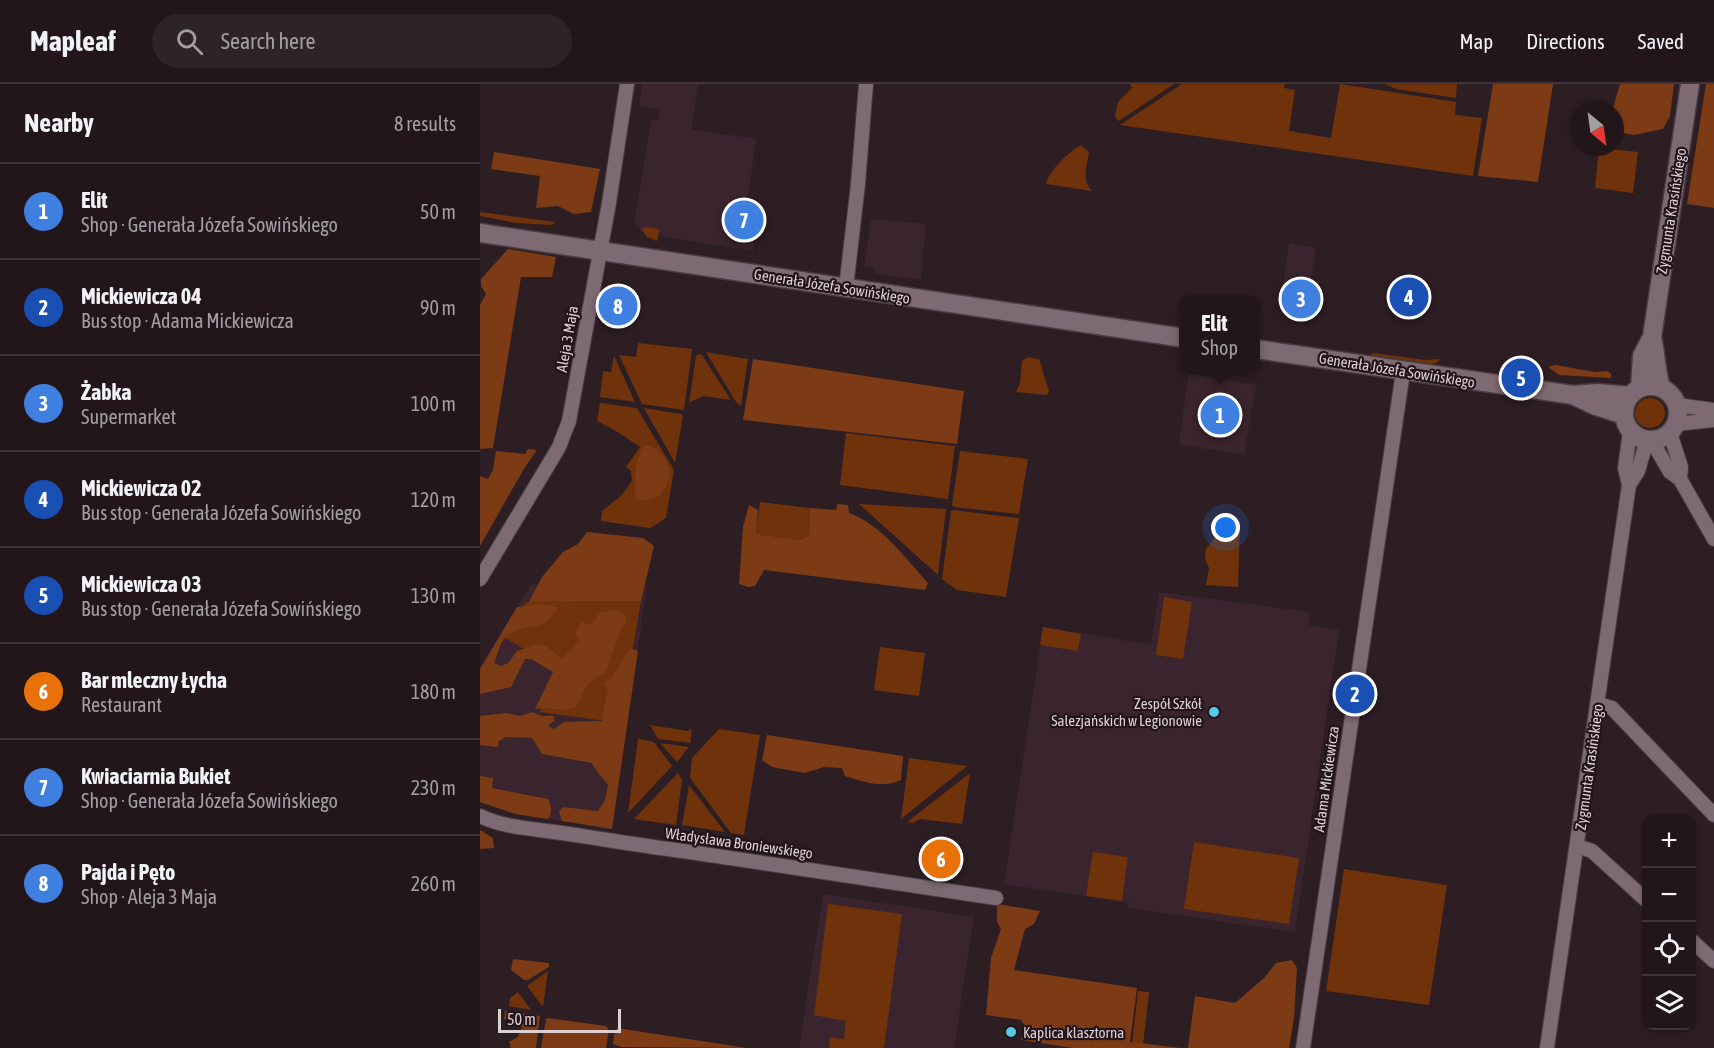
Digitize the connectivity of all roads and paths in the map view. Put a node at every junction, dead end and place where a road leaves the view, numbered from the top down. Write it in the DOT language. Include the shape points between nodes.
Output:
graph roads {
  1 [pos="627,84"];
  2 [pos="866,84"];
  3 [pos="1690,84"];
  4 [pos="480,233"];
  5 [pos="600,251"];
  6 [pos="846,288"];
  7 [pos="1179,337"];
  8 [pos="1652,337"];
  9 [pos="1260,350"];
  10 [pos="1403,372"];
  11 [pos="1661,388"];
  12 [pos="1635,392"];
  13 [pos="1573,396"];
  14 [pos="1677,405"];
  15 [pos="1714,410"];
  16 [pos="1714,420"];
  17 [pos="1627,423"];
  18 [pos="1673,428"];
  19 [pos="1650,441"];
  20 [pos="1680,479"];
  21 [pos="1629,485"];
  22 [pos="1714,539"];
  23 [pos="480,579"];
  24 [pos="1598,704"];
  25 [pos="1714,815"];
  26 [pos="480,816"];
  27 [pos="1577,846"];
  28 [pos="1642,896"];
  29 [pos="996,898"];
  30 [pos="1696,945"];
  31 [pos="1714,961"];
  32 [pos="1303,1048"];
  33 [pos="1547,1048"];
  1 -- 5 [label="street, Aleja 3 Maja"];
  2 -- 6 [label="street"];
  3 -- 8 [label="street, Zygmunta Krasińskiego"];
  4 -- 5 [label="street, Generała Józefa Sowińskiego"];
  5 -- 6 [label="street, Generała Józefa Sowińskiego"];
  5 -- 23 [label="street, Aleja 3 Maja" via="569,421 559,447"];
  6 -- 7 [label="street, Generała Józefa Sowińskiego"];
  8 -- 11 [label="street, Zygmunta Krasińskiego"];
  8 -- 12 [label="street, Zygmunta Krasińskiego" via="1642,357"];
  9 -- 10 [label="street, Generała Józefa Sowińskiego"];
  10 -- 13 [label="street, Generała Józefa Sowińskiego"];
  10 -- 32 [label="street, Adama Mickiewicza"];
  11 -- 12 [label="street" via="1647,386"];
  11 -- 14 [label="street" via="1671,394"];
  12 -- 13 [label="street, Generała Józefa Sowińskiego"];
  12 -- 17 [label="street" via="1624,408"];
  13 -- 17 [label="street, Generała Józefa Sowińskiego"];
  14 -- 15 [label="street"];
  14 -- 18 [label="street"];
  16 -- 18 [label="street"];
  17 -- 19 [label="street" via="1638,437"];
  17 -- 21 [label="street, Zygmunta Krasińskiego" via="1625,468"];
  18 -- 19 [label="street" via="1665,437"];
  18 -- 20 [label="street"];
  19 -- 20 [label="street" via="1670,472"];
  19 -- 21 [label="street, Zygmunta Krasińskiego"];
  20 -- 22 [label="street"];
  21 -- 24 [label="street, Zygmunta Krasińskiego"];
  24 -- 25 [label="street" via="1612,708"];
  24 -- 27 [label="street, Zygmunta Krasińskiego"];
  26 -- 29 [label="street, Władysława Broniewskiego" via="639,846"];
  27 -- 28 [label="street" via="1592,851"];
  27 -- 33 [label="street, Zygmunta Krasińskiego"];
  30 -- 31 [label="street"];
}
